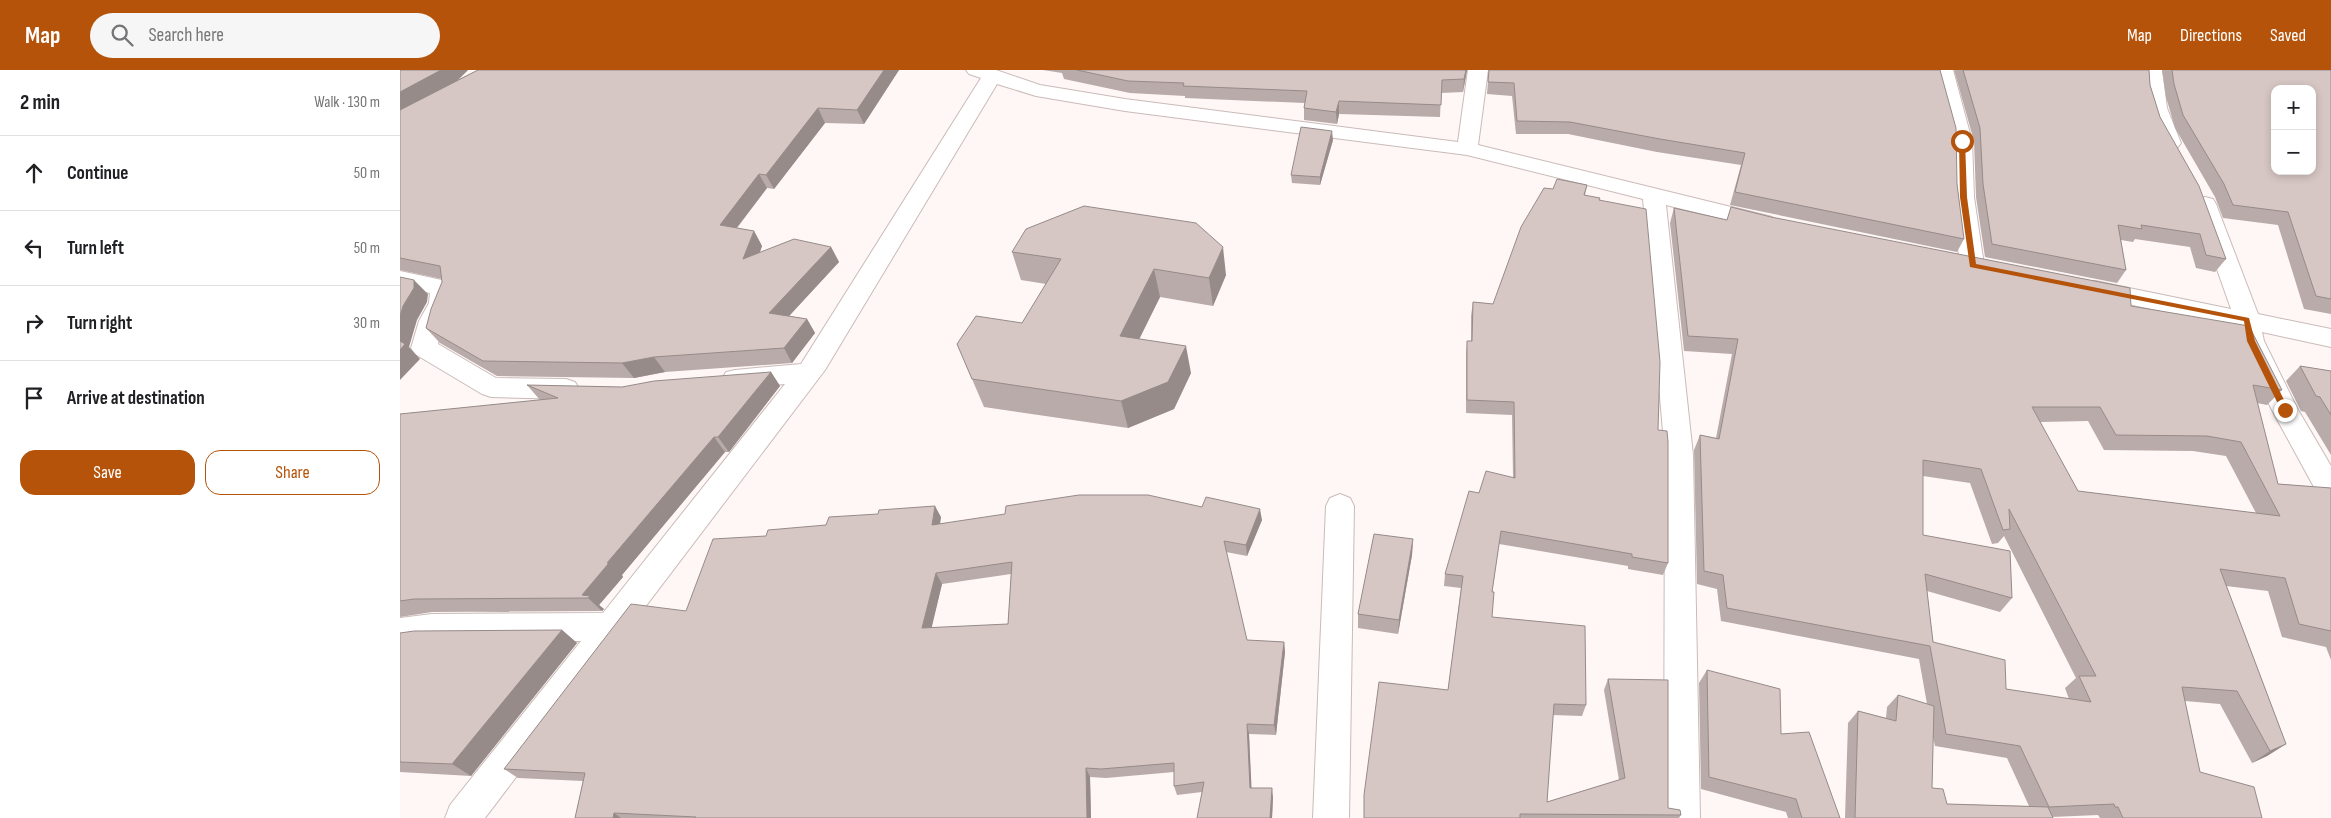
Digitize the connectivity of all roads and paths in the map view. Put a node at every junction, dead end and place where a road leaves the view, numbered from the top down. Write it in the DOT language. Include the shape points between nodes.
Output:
graph roads {
  1 [pos="1478,70"];
  2 [pos="1943,70"];
  3 [pos="2152,70"];
  4 [pos="984,73"];
  5 [pos="1467,148"];
  6 [pos="2182,163"];
  7 [pos="2197,189"];
  8 [pos="1654,195"];
  9 [pos="1785,227"];
  10 [pos="1973,265"];
  11 [pos="400,279"];
  12 [pos="2070,284"];
  13 [pos="2247,319"];
  14 [pos="2331,338"];
  15 [pos="808,373"];
  16 [pos="712,380"];
  17 [pos="586,389"];
  18 [pos="2331,492"];
  19 [pos="1340,506"];
  20 [pos="611,627"];
  21 [pos="400,632"];
  22 [pos="462,818"];
  23 [pos="1332,818"];
  24 [pos="1682,818"];
  1 -- 5 [label="street"];
  2 -- 10 [label="street" via="1962,141 1963,197"];
  3 -- 6 [label="street" via="2154,97 2163,130"];
  4 -- 5 [label="street" via="1036,90 1125,105"];
  4 -- 15 [label="street"];
  5 -- 8 [label="street"];
  7 -- 13 [label="street"];
  8 -- 9 [label="street"];
  8 -- 24 [label="street" via="1678,455"];
  11 -- 17 [label="street" via="442,288 441,303 431,321 424,348 491,387"];
  12 -- 13 [label="street"];
  13 -- 14 [label="street"];
  13 -- 18 [label="street" via="2251,341"];
  15 -- 16 [label="street"];
  15 -- 20 [label="street"];
  19 -- 23 [label="street"];
  20 -- 21 [label="street" via="432,628"];
  20 -- 22 [label="street"];
}
